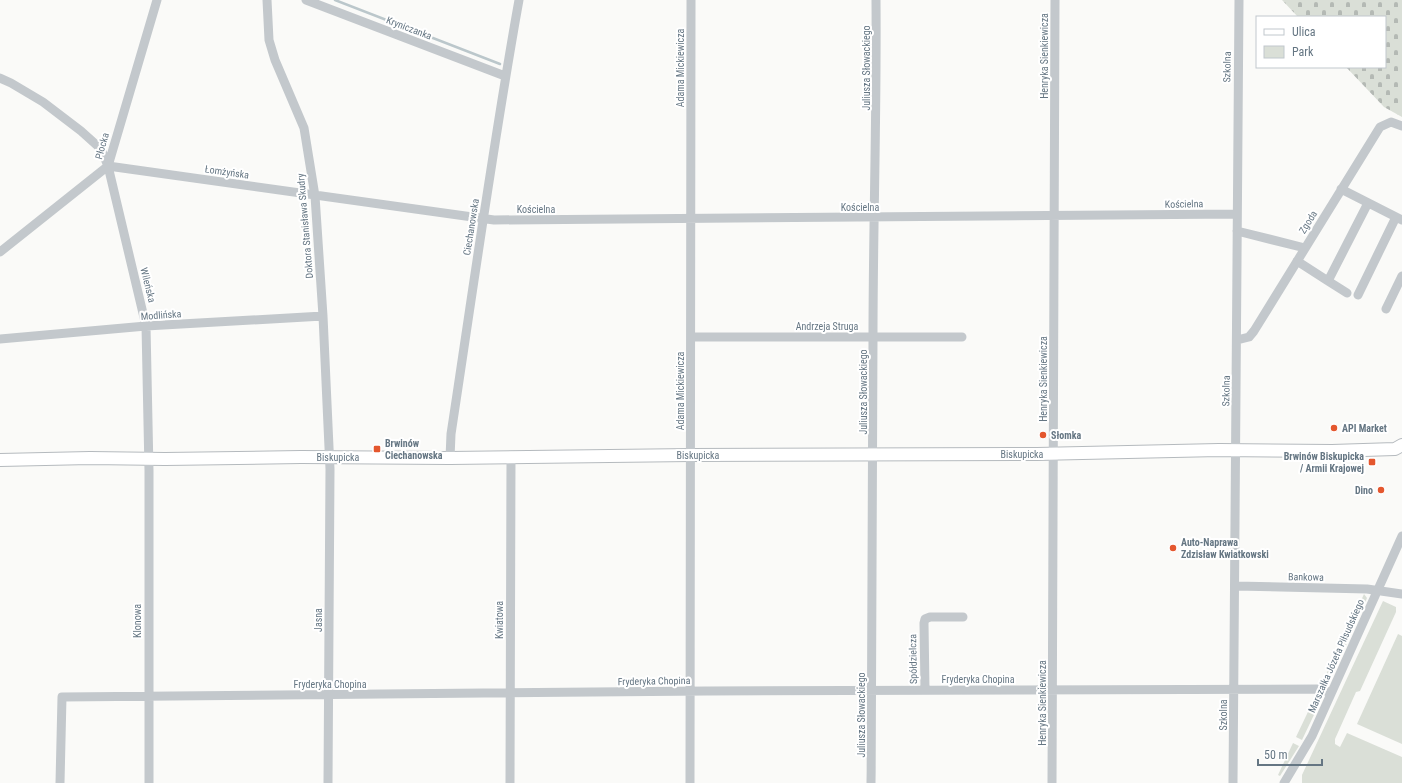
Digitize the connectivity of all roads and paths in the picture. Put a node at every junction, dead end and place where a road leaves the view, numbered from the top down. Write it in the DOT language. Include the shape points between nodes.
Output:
graph roads {
  1 [pos="156,0"];
  2 [pos="267,0"];
  3 [pos="306,0"];
  4 [pos="519,0"];
  5 [pos="691,0"];
  6 [pos="876,0"];
  7 [pos="1055,0"];
  8 [pos="1239,0"];
  9 [pos="505,76"];
  10 [pos="0,78"];
  11 [pos="1402,126"];
  12 [pos="108,166"];
  13 [pos="1341,189"];
  14 [pos="315,196"];
  15 [pos="1368,203"];
  16 [pos="1237,214"];
  17 [pos="1055,216"];
  18 [pos="875,218"];
  19 [pos="1399,218"];
  20 [pos="484,219"];
  21 [pos="692,220"];
  22 [pos="1237,232"];
  23 [pos="1306,248"];
  24 [pos="0,252"];
  25 [pos="1297,261"];
  26 [pos="1402,276"];
  27 [pos="1328,281"];
  28 [pos="1347,293"];
  29 [pos="1393,294"];
  30 [pos="1358,295"];
  31 [pos="1402,298"];
  32 [pos="1386,309"];
  33 [pos="323,316"];
  34 [pos="146,326"];
  35 [pos="691,337"];
  36 [pos="873,337"];
  37 [pos="962,337"];
  38 [pos="0,339"];
  39 [pos="1237,340"];
  40 [pos="1400,449"];
  41 [pos="1236,450"];
  42 [pos="874,454"];
  43 [pos="1054,454"];
  44 [pos="691,455"];
  45 [pos="511,456"];
  46 [pos="330,457"];
  47 [pos="450,458"];
  48 [pos="148,459"];
  49 [pos="0,460"];
  50 [pos="1402,536"];
  51 [pos="1235,586"];
  52 [pos="1377,591"];
  53 [pos="1402,594"];
  54 [pos="963,617"];
  55 [pos="1053,689"];
  56 [pos="1234,689"];
  57 [pos="872,690"];
  58 [pos="925,690"];
  59 [pos="690,691"];
  60 [pos="510,693"];
  61 [pos="1331,693"];
  62 [pos="328,695"];
  63 [pos="148,697"];
  64 [pos="60,783"];
  65 [pos="149,783"];
  66 [pos="328,783"];
  67 [pos="510,783"];
  68 [pos="690,783"];
  69 [pos="871,783"];
  70 [pos="1052,783"];
  71 [pos="1233,783"];
  72 [pos="1284,783"];
  1 -- 12 [label="street, Płocka"];
  2 -- 14 [label="street, Doktora Stanisława Skudry" via="269,40 304,128"];
  3 -- 9 [label="street, Kryniczanka"];
  4 -- 9 [label="street, Ciechanowska"];
  5 -- 21 [label="street, Adama Mickiewicza"];
  6 -- 18 [label="street, Juliusza Słowackiego"];
  7 -- 17 [label="street, Henryka Sienkiewicza"];
  8 -- 16 [label="street, Szkolna"];
  9 -- 20 [label="street, Ciechanowska"];
  10 -- 12 [label="street" via="44,102 81,131 101,149"];
  11 -- 13 [label="street, Zgoda" via="1391,122 1380,127"];
  12 -- 14 [label="street, Łomżyńska"];
  12 -- 24 [label="street, Płocka"];
  12 -- 34 [label="street, Wileńska"];
  13 -- 15 [label="street"];
  13 -- 23 [label="street, Zgoda"];
  14 -- 20 [label="street, Łomżyńska"];
  14 -- 33 [label="street, Doktora Stanisława Skudry"];
  15 -- 19 [label="street"];
  15 -- 27 [label="street"];
  16 -- 17 [label="street, Kościelna"];
  16 -- 22 [label="street, Szkolna"];
  17 -- 18 [label="street, Kościelna"];
  17 -- 43 [label="street, Henryka Sienkiewicza"];
  18 -- 21 [label="street, Kościelna"];
  18 -- 36 [label="street, Juliusza Słowackiego"];
  19 -- 30 [label="street"];
  20 -- 21 [label="street, Kościelna"];
  20 -- 47 [label="street, Ciechanowska" via="452,427"];
  21 -- 35 [label="street, Adama Mickiewicza"];
  22 -- 23 [label="street"];
  22 -- 39 [label="street, Szkolna"];
  23 -- 25 [label="street, Zgoda"];
  25 -- 27 [label="street"];
  25 -- 39 [label="street, Zgoda" via="1254,332 1249,337"];
  26 -- 29 [label="street"];
  27 -- 28 [label="street"];
  29 -- 31 [label="street"];
  29 -- 32 [label="street"];
  33 -- 34 [label="street, Modlińska"];
  33 -- 46 [label="street, Doktora Stanisława Skudry"];
  34 -- 38 [label="street, Modlińska"];
  34 -- 48 [label="street, Wileńska"];
  35 -- 36 [label="street, Andrzeja Struga"];
  35 -- 44 [label="street, Adama Mickiewicza"];
  36 -- 37 [label="street, Andrzeja Struga"];
  36 -- 42 [label="street, Juliusza Słowackiego"];
  39 -- 41 [label="street, Szkolna"];
  40 -- 41 [label="main road, Biskupicka"];
  41 -- 43 [label="main road, Biskupicka"];
  41 -- 51 [label="street, Szkolna"];
  42 -- 43 [label="main road, Biskupicka"];
  42 -- 44 [label="main road, Biskupicka"];
  42 -- 57 [label="street, Juliusza Słowackiego"];
  43 -- 55 [label="street, Henryka Sienkiewicza"];
  44 -- 45 [label="main road, Biskupicka"];
  44 -- 59 [label="street, Adama Mickiewicza"];
  45 -- 47 [label="main road, Biskupicka"];
  45 -- 60 [label="street, Kwiatowa"];
  46 -- 47 [label="main road, Biskupicka"];
  46 -- 48 [label="main road, Biskupicka"];
  46 -- 62 [label="street, Jasna"];
  48 -- 49 [label="main road, Biskupicka"];
  48 -- 63 [label="street, Klonowa"];
  50 -- 52 [label="street, Marszałka Józefa Piłsudskiego"];
  51 -- 52 [label="street, Bankowa"];
  51 -- 56 [label="street, Szkolna"];
  52 -- 53 [label="street, Bankowa"];
  52 -- 61 [label="street, Marszałka Józefa Piłsudskiego"];
  54 -- 58 [label="street, Spółdzielcza" via="925,619"];
  55 -- 56 [label="street, Fryderyka Chopina"];
  55 -- 58 [label="street, Fryderyka Chopina"];
  55 -- 70 [label="street, Henryka Sienkiewicza"];
  56 -- 61 [label="street, Fryderyka Chopina" via="1320,689"];
  56 -- 71 [label="street, Szkolna"];
  57 -- 58 [label="street, Fryderyka Chopina"];
  57 -- 59 [label="street, Fryderyka Chopina"];
  57 -- 69 [label="street, Juliusza Słowackiego"];
  59 -- 60 [label="street, Fryderyka Chopina"];
  59 -- 68 [label="street, Adama Mickiewicza"];
  60 -- 62 [label="street, Fryderyka Chopina"];
  60 -- 67 [label="street, Kwiatowa"];
  61 -- 72 [label="street, Marszałka Józefa Piłsudskiego" via="1300,759"];
  62 -- 63 [label="street, Fryderyka Chopina"];
  62 -- 66 [label="street, Jasna"];
  63 -- 64 [label="street, Fryderyka Chopina" via="62,697"];
  63 -- 65 [label="street, Klonowa"];
}
